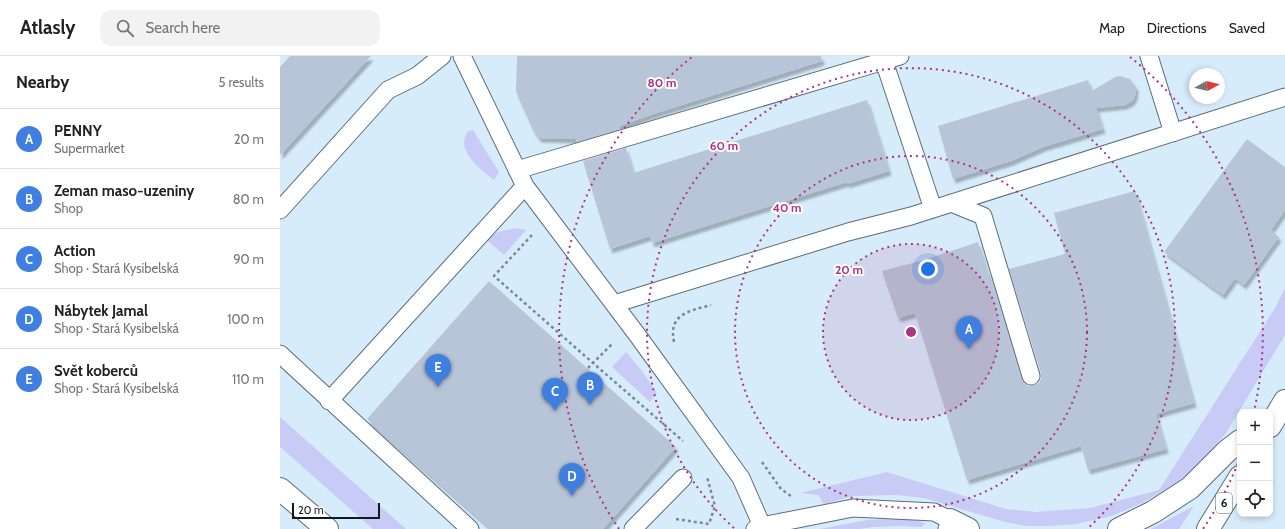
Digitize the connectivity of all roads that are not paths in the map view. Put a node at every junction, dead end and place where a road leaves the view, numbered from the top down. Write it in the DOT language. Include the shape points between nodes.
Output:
graph roads {
  1 [pos="442,56"];
  2 [pos="462,56"];
  3 [pos="900,56"];
  4 [pos="1149,56"];
  5 [pos="884,61"];
  6 [pos="1285,97"];
  7 [pos="1173,133"];
  8 [pos="517,170"];
  9 [pos="525,186"];
  10 [pos="951,203"];
  11 [pos="933,209"];
  12 [pos="280,210"];
  13 [pos="614,304"];
  14 [pos="280,354"];
  15 [pos="1032,376"];
  16 [pos="330,401"];
  17 [pos="1237,444"];
  18 [pos="683,478"];
  19 [pos="1238,481"];
  20 [pos="280,489"];
  21 [pos="955,526"];
  22 [pos="759,528"];
  23 [pos="327,529"];
  24 [pos="470,529"];
  25 [pos="634,529"];
  26 [pos="1119,529"];
  27 [pos="1208,529"];
  1 -- 12 [label="lane" via="417,76 388,90"];
  2 -- 8 [label="lane"];
  3 -- 5 [label="lane"];
  4 -- 7 [label="lane"];
  5 -- 8 [label="lane"];
  5 -- 11 [label="lane"];
  6 -- 7 [label="lane"];
  7 -- 10 [label="lane"];
  8 -- 9 [label="lane"];
  9 -- 13 [label="lane"];
  9 -- 16 [label="lane"];
  10 -- 11 [label="lane"];
  10 -- 15 [label="lane" via="983,216"];
  11 -- 13 [label="lane" via="848,232"];
  13 -- 22 [label="lane" via="741,478"];
  14 -- 16 [label="lane"];
  16 -- 24 [label="lane"];
  17 -- 26 [label="main road" via="1190,488 1153,512"];
  18 -- 25 [label="lane"];
  19 -- 27 [label="main road, 6"];
  20 -- 23 [label="main road"];
  21 -- 22 [label="lane" via="934,512 853,508"];
}
